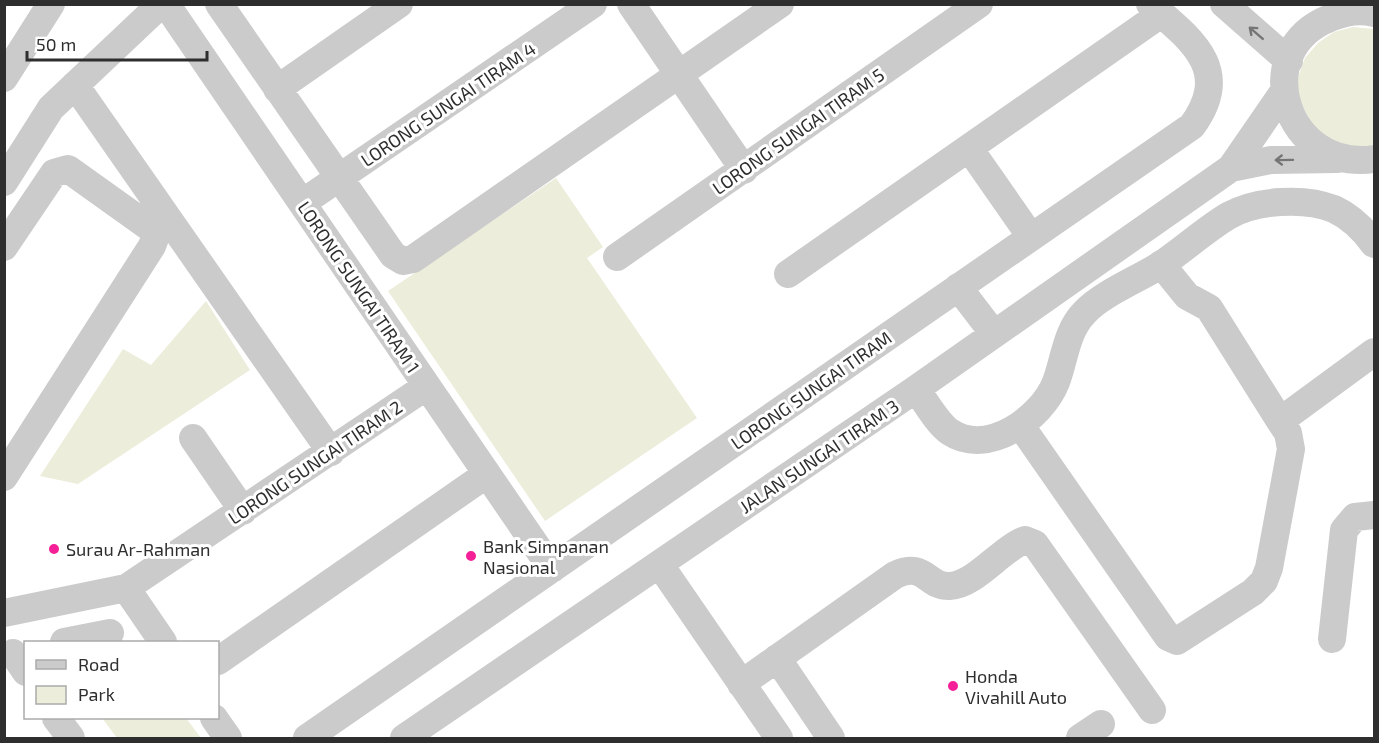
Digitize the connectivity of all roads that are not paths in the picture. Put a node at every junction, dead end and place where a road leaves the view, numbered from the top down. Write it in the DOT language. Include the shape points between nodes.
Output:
graph roads {
  1 [pos="51,4"];
  2 [pos="161,4"];
  3 [pos="166,4"];
  4 [pos="219,4"];
  5 [pos="399,4"];
  6 [pos="593,4"];
  7 [pos="631,4"];
  8 [pos="780,4"];
  9 [pos="979,4"];
  10 [pos="1224,4"];
  11 [pos="1156,9"];
  12 [pos="1311,13"];
  13 [pos="1374,13"];
  14 [pos="1289,61"];
  15 [pos="679,74"];
  16 [pos="4,78"];
  17 [pos="75,85"];
  18 [pos="277,89"];
  19 [pos="1284,91"];
  20 [pos="969,148"];
  21 [pos="1362,164"];
  22 [pos="1231,168"];
  23 [pos="744,170"];
  24 [pos="339,178"];
  25 [pos="4,182"];
  26 [pos="302,203"];
  27 [pos="1031,237"];
  28 [pos="1374,244"];
  29 [pos="4,247"];
  30 [pos="617,257"];
  31 [pos="1161,264"];
  32 [pos="788,274"];
  33 [pos="958,287"];
  34 [pos="994,334"];
  35 [pos="1374,352"];
  36 [pos="427,386"];
  37 [pos="916,389"];
  38 [pos="1280,421"];
  39 [pos="1021,426"];
  40 [pos="193,438"];
  41 [pos="331,452"];
  42 [pos="487,474"];
  43 [pos="4,477"];
  44 [pos="243,511"];
  45 [pos="1374,515"];
  46 [pos="660,565"];
  47 [pos="552,569"];
  48 [pos="126,588"];
  49 [pos="4,613"];
  50 [pos="110,633"];
  51 [pos="1332,639"];
  52 [pos="69,641"];
  53 [pos="162,641"];
  54 [pos="777,658"];
  55 [pos="219,660"];
  56 [pos="741,684"];
  57 [pos="1152,710"];
  58 [pos="57,719"];
  59 [pos="215,719"];
  60 [pos="71,738"];
  61 [pos="228,738"];
  62 [pos="307,738"];
  63 [pos="404,738"];
  64 [pos="779,738"];
  65 [pos="831,738"];
  1 -- 16 [label="street"];
  2 -- 17 [label="street"];
  3 -- 26 [label="street, LORONG SUNGAI TIRAM 1"];
  4 -- 18 [label="street"];
  5 -- 18 [label="street"];
  6 -- 24 [label="street, LORONG SUNGAI TIRAM 4"];
  7 -- 15 [label="street"];
  8 -- 15 [label="street"];
  9 -- 23 [label="street, LORONG SUNGAI TIRAM 5"];
  14 -- 10 [label="street, one-way"];
  11 -- 20 [label="street"];
  11 -- 27 [label="street, LORONG SUNGAI TIRAM" via="1197,46 1209,71 1203,111 1192,126"];
  12 -- 13 [label="street"];
  12 -- 14 [label="street"];
  14 -- 19 [label="street"];
  15 -- 23 [label="street"];
  15 -- 24 [label="street" via="413,259 403,261 393,255"];
  17 -- 25 [label="street" via="51,108"];
  17 -- 41 [label="street"];
  18 -- 24 [label="street"];
  19 -- 21 [label="street" via="1289,113 1301,133 1318,149"];
  19 -- 22 [label="street, JALAN SUNGAI TIRAM 3"];
  20 -- 27 [label="street"];
  20 -- 32 [label="street"];
  21 -- 22 [label="street, JALAN SUNGAI TIRAM 3, one-way" via="1271,160"];
  22 -- 34 [label="street, JALAN SUNGAI TIRAM 3"];
  23 -- 30 [label="street, LORONG SUNGAI TIRAM 5"];
  24 -- 26 [label="street, LORONG SUNGAI TIRAM 4"];
  26 -- 36 [label="street, LORONG SUNGAI TIRAM 1"];
  27 -- 33 [label="street, LORONG SUNGAI TIRAM"];
  28 -- 31 [label="street" via="1351,219 1333,209 1283,203 1254,206 1229,215"];
  29 -- 43 [label="street" via="54,173 68,169 152,229 155,238"];
  31 -- 38 [label="street" via="1187,296 1209,308"];
  31 -- 39 [label="street" via="1087,310 1073,326 1043,407"];
  33 -- 34 [label="street"];
  33 -- 47 [label="street, LORONG SUNGAI TIRAM"];
  34 -- 37 [label="street, JALAN SUNGAI TIRAM 3"];
  35 -- 38 [label="street"];
  36 -- 41 [label="street, LORONG SUNGAI TIRAM 2"];
  36 -- 42 [label="street, LORONG SUNGAI TIRAM 1"];
  37 -- 39 [label="street" via="949,431 962,437 1002,435"];
  37 -- 46 [label="street, JALAN SUNGAI TIRAM 3"];
  38 -- 39 [label="street" via="1288,433 1291,449 1264,581 1177,641 1168,637"];
  40 -- 44 [label="street"];
  41 -- 44 [label="street, LORONG SUNGAI TIRAM 2"];
  42 -- 47 [label="street, LORONG SUNGAI TIRAM 1"];
  42 -- 55 [label="street"];
  44 -- 48 [label="street, LORONG SUNGAI TIRAM 2"];
  45 -- 51 [label="street" via="1355,517 1344,530"];
  46 -- 56 [label="street"];
  46 -- 63 [label="street, JALAN SUNGAI TIRAM 3"];
  47 -- 62 [label="street, LORONG SUNGAI TIRAM"];
  48 -- 49 [label="street, LORONG SUNGAI TIRAM 2"];
  48 -- 53 [label="street"];
  50 -- 52 [label="street"];
  54 -- 56 [label="street"];
  54 -- 57 [label="street" via="895,575 907,570 920,571 938,584 962,583 1025,540 1035,544"];
  54 -- 65 [label="street"];
  56 -- 64 [label="street"];
  58 -- 60 [label="street"];
  59 -- 61 [label="street"];
}
